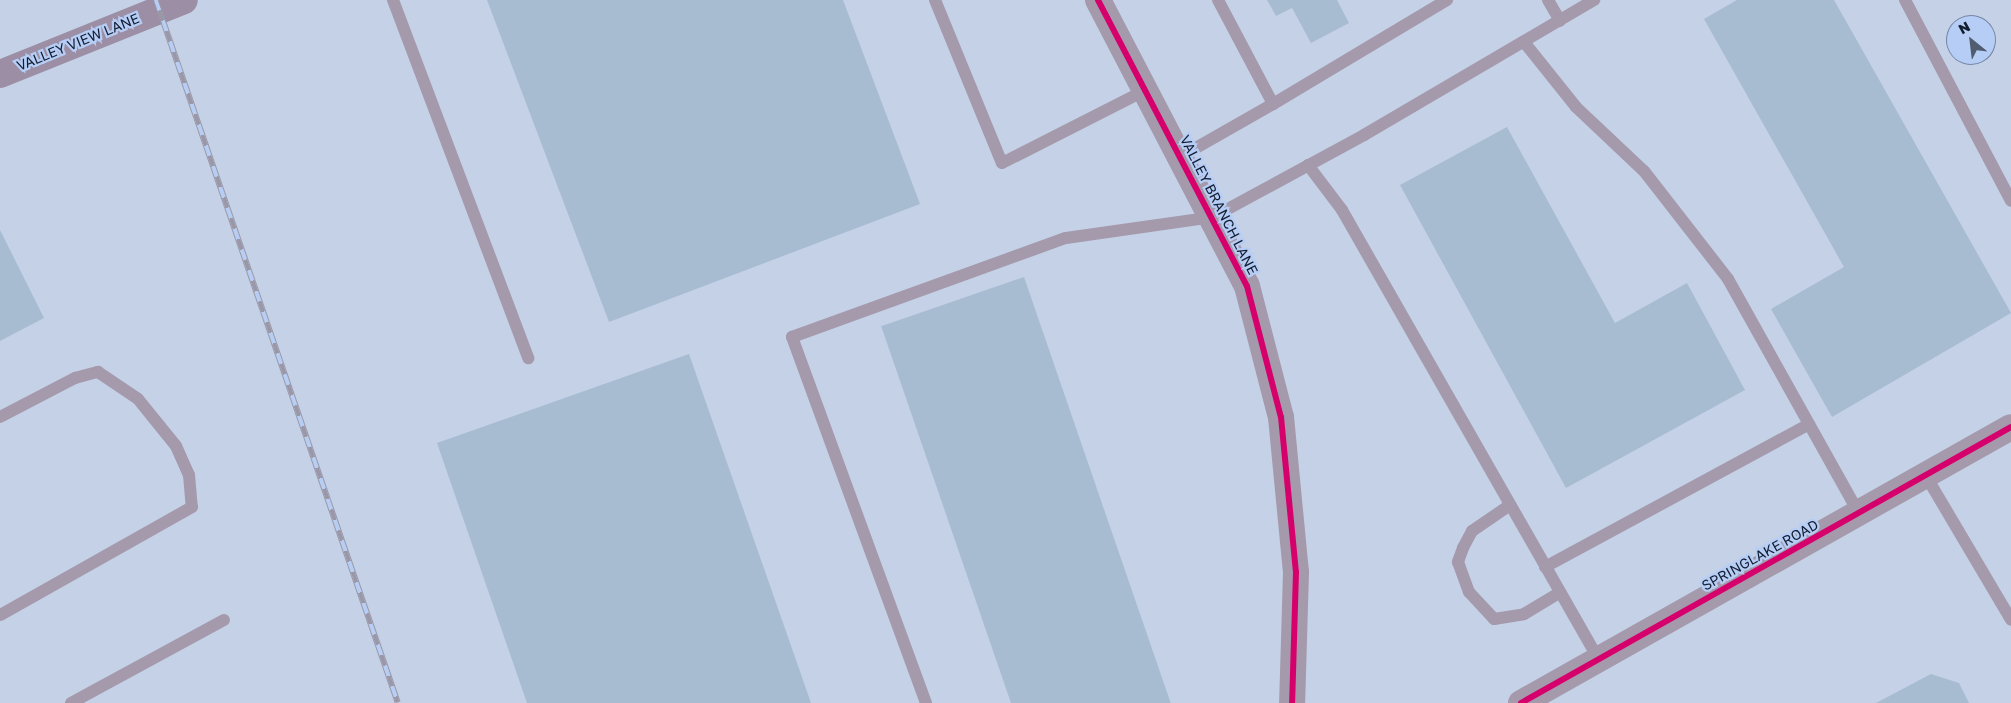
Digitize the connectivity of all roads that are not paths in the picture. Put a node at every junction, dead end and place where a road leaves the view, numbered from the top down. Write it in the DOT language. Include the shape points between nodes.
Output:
graph roads {
  1 [pos="184,0"];
  2 [pos="393,0"];
  3 [pos="935,0"];
  4 [pos="1098,0"];
  5 [pos="1218,0"];
  6 [pos="1446,0"];
  7 [pos="1548,0"];
  8 [pos="1594,0"];
  9 [pos="1905,0"];
  10 [pos="1560,22"];
  11 [pos="1524,42"];
  12 [pos="0,74"];
  13 [pos="1146,90"];
  14 [pos="1273,104"];
  15 [pos="1180,157"];
  16 [pos="1308,165"];
  17 [pos="2011,201"];
  18 [pos="1212,217"];
  19 [pos="528,358"];
  20 [pos="0,417"];
  21 [pos="1809,424"];
  22 [pos="2011,427"];
  23 [pos="1926,476"];
  24 [pos="1510,505"];
  25 [pos="1859,514"];
  26 [pos="1545,567"];
  27 [pos="1559,593"];
  28 [pos="0,615"];
  29 [pos="224,620"];
  30 [pos="2011,620"];
  31 [pos="1598,660"];
  32 [pos="71,703"];
  33 [pos="926,703"];
  34 [pos="1292,703"];
  35 [pos="1522,703"];
  1 -- 12 [label="main road, VALLEY VIEW LANE"];
  2 -- 19 [label="lane"];
  3 -- 13 [label="lane" via="1002,163"];
  4 -- 13 [label="street, VALLEY BRANCH LANE"];
  5 -- 14 [label="lane"];
  6 -- 14 [label="lane"];
  7 -- 10 [label="lane"];
  8 -- 10 [label="lane"];
  9 -- 17 [label="lane"];
  10 -- 11 [label="lane"];
  11 -- 16 [label="lane"];
  11 -- 21 [label="lane" via="1576,107 1644,171 1728,279"];
  13 -- 15 [label="street, VALLEY BRANCH LANE"];
  14 -- 15 [label="lane"];
  15 -- 18 [label="street, VALLEY BRANCH LANE"];
  16 -- 18 [label="lane"];
  16 -- 24 [label="lane" via="1342,210"];
  18 -- 33 [label="lane" via="1066,238 792,337"];
  18 -- 34 [label="street, VALLEY BRANCH LANE" via="1247,286 1281,417 1296,572"];
  20 -- 28 [label="lane" via="76,378 98,372 138,399 176,446 189,475 192,506"];
  21 -- 25 [label="lane"];
  21 -- 26 [label="lane"];
  22 -- 23 [label="street, SPRINGLAKE ROAD"];
  23 -- 25 [label="street, SPRINGLAKE ROAD"];
  23 -- 30 [label="lane"];
  24 -- 26 [label="lane"];
  24 -- 27 [label="lane" via="1472,531 1463,548 1458,562 1469,592 1494,618 1524,614"];
  25 -- 31 [label="street, SPRINGLAKE ROAD"];
  26 -- 27 [label="lane"];
  27 -- 31 [label="lane"];
  29 -- 32 [label="lane"];
  31 -- 35 [label="street, SPRINGLAKE ROAD"];
}
